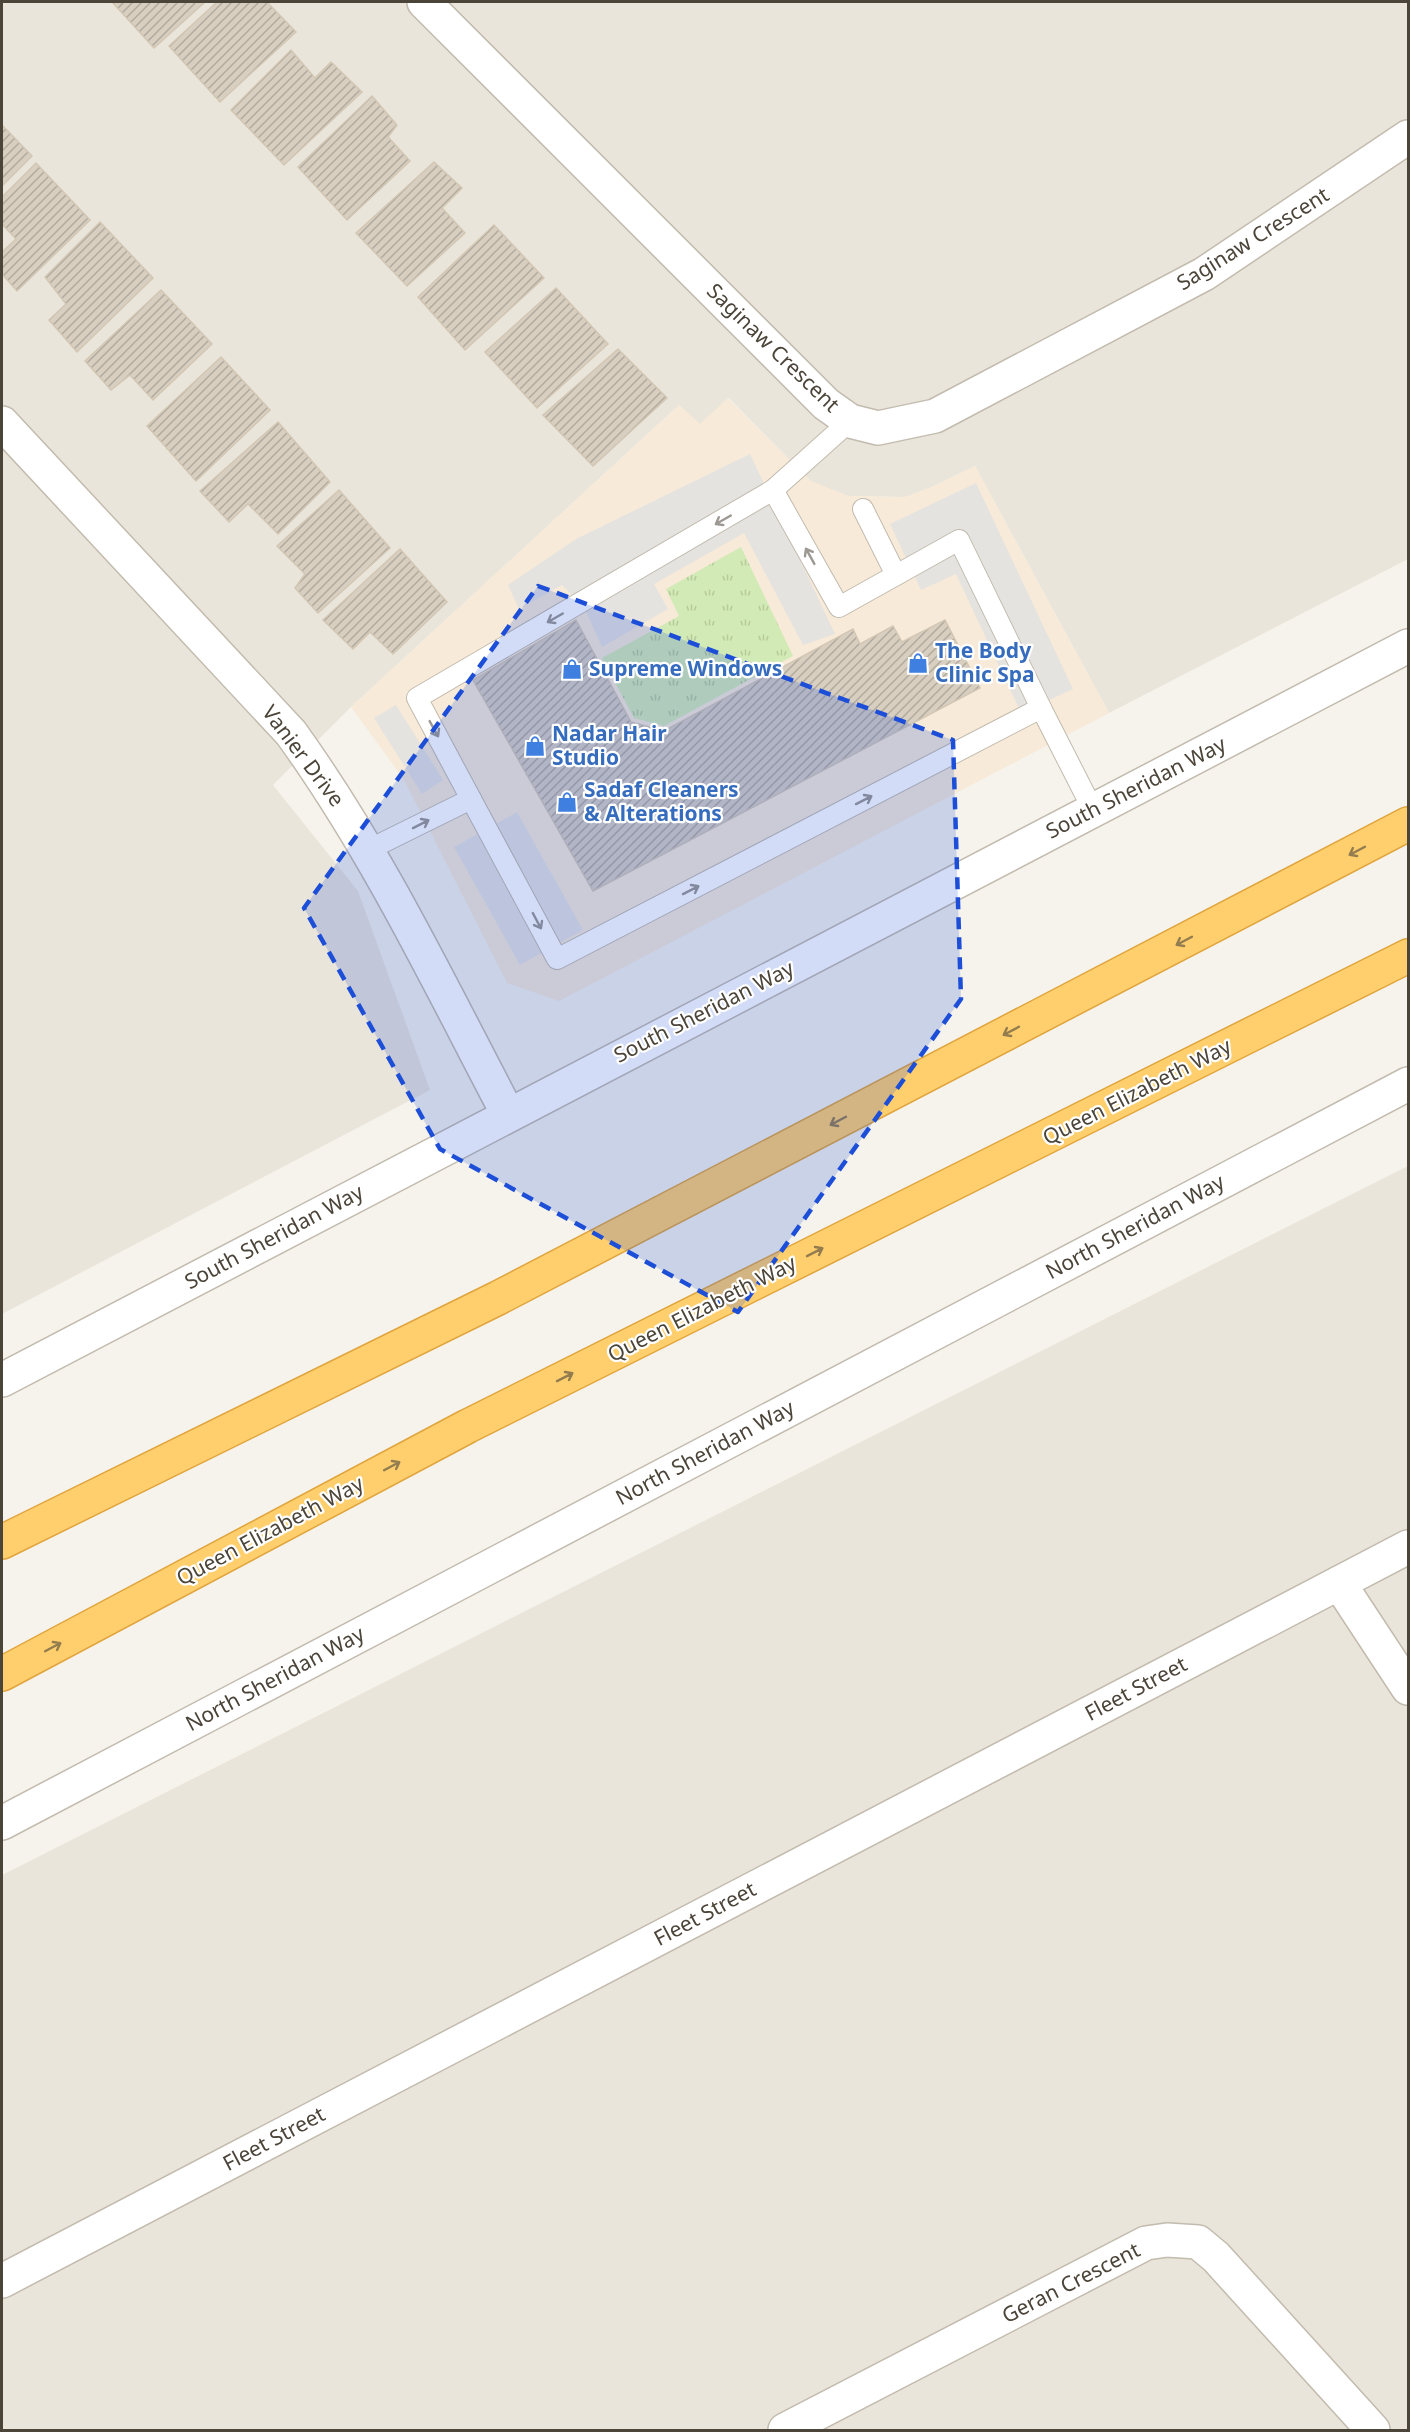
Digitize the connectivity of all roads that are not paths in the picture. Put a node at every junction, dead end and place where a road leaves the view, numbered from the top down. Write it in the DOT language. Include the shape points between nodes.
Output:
graph roads {
  1 [pos="423,2"];
  2 [pos="1408,137"];
  3 [pos="850,421"];
  4 [pos="2,423"];
  5 [pos="773,490"];
  6 [pos="863,509"];
  7 [pos="896,575"];
  8 [pos="1408,646"];
  9 [pos="1041,708"];
  10 [pos="471,798"];
  11 [pos="1093,810"];
  12 [pos="1408,824"];
  13 [pos="369,850"];
  14 [pos="1408,956"];
  15 [pos="1408,1084"];
  16 [pos="508,1114"];
  17 [pos="2,1380"];
  18 [pos="2,1542"];
  19 [pos="1408,1547"];
  20 [pos="1339,1583"];
  21 [pos="2,1674"];
  22 [pos="1408,1688"];
  23 [pos="2,1823"];
  24 [pos="2,2281"];
  25 [pos="785,2430"];
  26 [pos="1373,2430"];
  1 -- 3 [label="street, Saginaw Crescent" via="826,404"];
  2 -- 3 [label="street, Saginaw Crescent" via="1204,274 935,416 878,428"];
  3 -- 5 [label="lane"];
  4 -- 13 [label="street, Vanier Drive" via="291,733"];
  7 -- 5 [label="lane, one-way" via="839,607"];
  5 -- 10 [label="lane, one-way" via="417,698"];
  6 -- 7 [label="lane"];
  7 -- 9 [label="lane" via="958,540"];
  8 -- 11 [label="street, South Sheridan Way"];
  10 -- 9 [label="lane, one-way" via="557,959"];
  9 -- 11 [label="lane"];
  13 -- 10 [label="lane, one-way"];
  11 -- 16 [label="street, South Sheridan Way"];
  12 -- 18 [label="highway, one-way" via="498,1298"];
  13 -- 16 [label="street, Vanier Drive"];
  21 -- 14 [label="highway, Queen Elizabeth Way, one-way" via="468,1426"];
  15 -- 23 [label="street, North Sheridan Way"];
  16 -- 17 [label="street, South Sheridan Way"];
  19 -- 20 [label="street, Fleet Street"];
  20 -- 22 [label="street"];
  20 -- 24 [label="street, Fleet Street"];
  25 -- 26 [label="street, Geran Crescent" via="1146,2243 1167,2240 1198,2242 1216,2257"];
}
